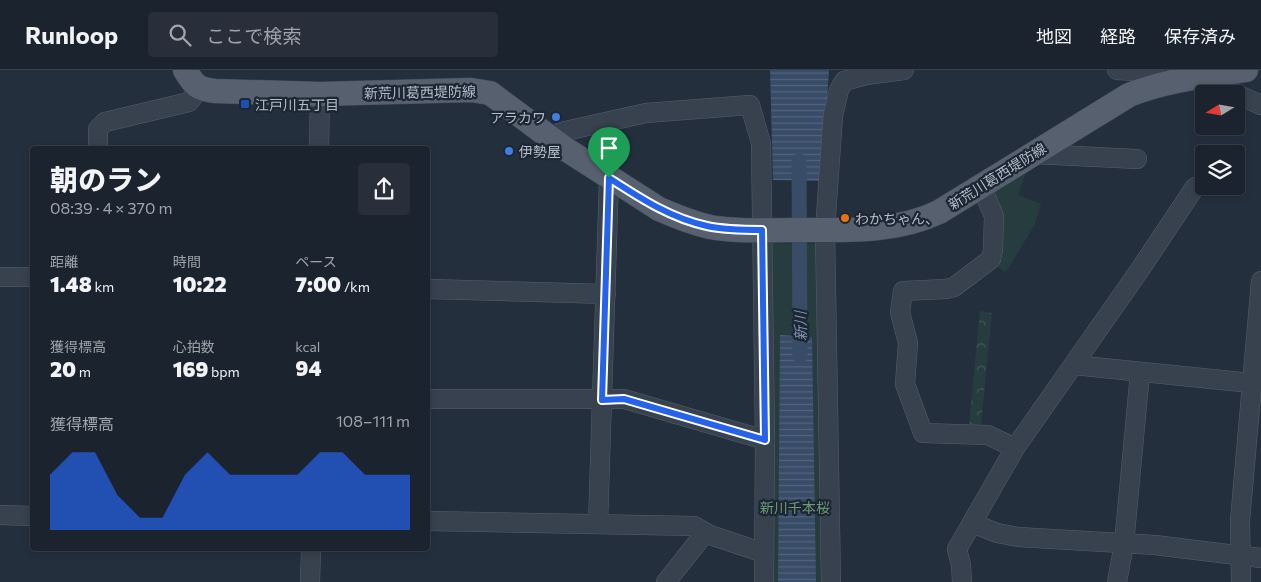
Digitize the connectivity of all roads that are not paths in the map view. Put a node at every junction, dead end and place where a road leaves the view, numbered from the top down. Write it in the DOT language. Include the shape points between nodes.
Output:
graph roads {
  1 [pos="185,70"];
  2 [pos="904,70"];
  3 [pos="1117,70"];
  4 [pos="1235,72"];
  5 [pos="1163,84"];
  6 [pos="1228,85"];
  7 [pos="199,88"];
  8 [pos="320,94"];
  9 [pos="1245,98"];
  10 [pos="1261,105"];
  11 [pos="552,140"];
  12 [pos="98,146"];
  13 [pos="319,146"];
  14 [pos="1034,154"];
  15 [pos="1137,159"];
  16 [pos="609,178"];
  17 [pos="981,186"];
  18 [pos="1194,187"];
  19 [pos="765,230"];
  20 [pos="822,230"];
  21 [pos="0,277"];
  22 [pos="30,277"];
  23 [pos="1261,281"];
  24 [pos="430,289"];
  25 [pos="606,294"];
  26 [pos="1074,365"];
  27 [pos="1140,373"];
  28 [pos="1251,383"];
  29 [pos="430,399"];
  30 [pos="602,400"];
  31 [pos="765,440"];
  32 [pos="1015,448"];
  33 [pos="0,515"];
  34 [pos="30,516"];
  35 [pos="430,521"];
  36 [pos="972,523"];
  37 [pos="598,524"];
  38 [pos="705,533"];
  39 [pos="1124,544"];
  40 [pos="311,551"];
  41 [pos="764,553"];
  42 [pos="1240,556"];
  43 [pos="1261,558"];
  44 [pos="310,582"];
  45 [pos="666,582"];
  46 [pos="764,582"];
  47 [pos="831,582"];
  48 [pos="962,582"];
  49 [pos="1117,582"];
  50 [pos="1241,582"];
  1 -- 7 [label="main road"];
  2 -- 20 [label="street" via="849,79 839,90 833,116"];
  3 -- 5 [label="street" via="1153,75"];
  4 -- 5 [label="main road, 新荒川葛西堤防線"];
  4 -- 6 [label="street"];
  5 -- 14 [label="main road, 新荒川葛西堤防線" via="1114,103"];
  7 -- 8 [label="main road, 新荒川葛西堤防線"];
  7 -- 12 [label="street" via="189,102 105,122 98,129"];
  8 -- 11 [label="main road, 新荒川葛西堤防線" via="481,91 490,93"];
  8 -- 13 [label="street"];
  9 -- 10 [label="street"];
  11 -- 16 [label="main road, 新荒川葛西堤防線"];
  11 -- 19 [label="street" via="561,132 646,113 750,105 761,143"];
  14 -- 15 [label="street"];
  14 -- 17 [label="main road, 新荒川葛西堤防線"];
  16 -- 19 [label="main road, 新荒川葛西堤防線" via="660,209 695,223"];
  16 -- 25 [label="street"];
  17 -- 20 [label="main road, 新荒川葛西堤防線" via="939,212 914,222 886,228"];
  17 -- 32 [label="street" via="994,216 991,259 954,287 902,291 900,312 908,343 905,384 923,433 988,435"];
  18 -- 26 [label="street"];
  19 -- 20 [label="main road, 新荒川葛西堤防線"];
  19 -- 31 [label="street"];
  20 -- 47 [label="street"];
  21 -- 22 [label="street"];
  23 -- 28 [label="street"];
  24 -- 25 [label="street"];
  25 -- 30 [label="street"];
  26 -- 27 [label="street"];
  26 -- 32 [label="street"];
  27 -- 28 [label="street"];
  27 -- 39 [label="street"];
  28 -- 42 [label="street"];
  29 -- 30 [label="street"];
  30 -- 31 [label="street" via="624,399"];
  30 -- 37 [label="street"];
  31 -- 41 [label="street"];
  32 -- 36 [label="street"];
  33 -- 34 [label="street"];
  35 -- 37 [label="street"];
  36 -- 39 [label="street" via="1018,537"];
  36 -- 48 [label="street" via="957,549"];
  37 -- 38 [label="street" via="694,526"];
  38 -- 41 [label="street"];
  38 -- 45 [label="street"];
  39 -- 42 [label="street"];
  39 -- 49 [label="street"];
  40 -- 44 [label="street"];
  41 -- 46 [label="street"];
  42 -- 43 [label="street"];
  42 -- 50 [label="street"];
}
